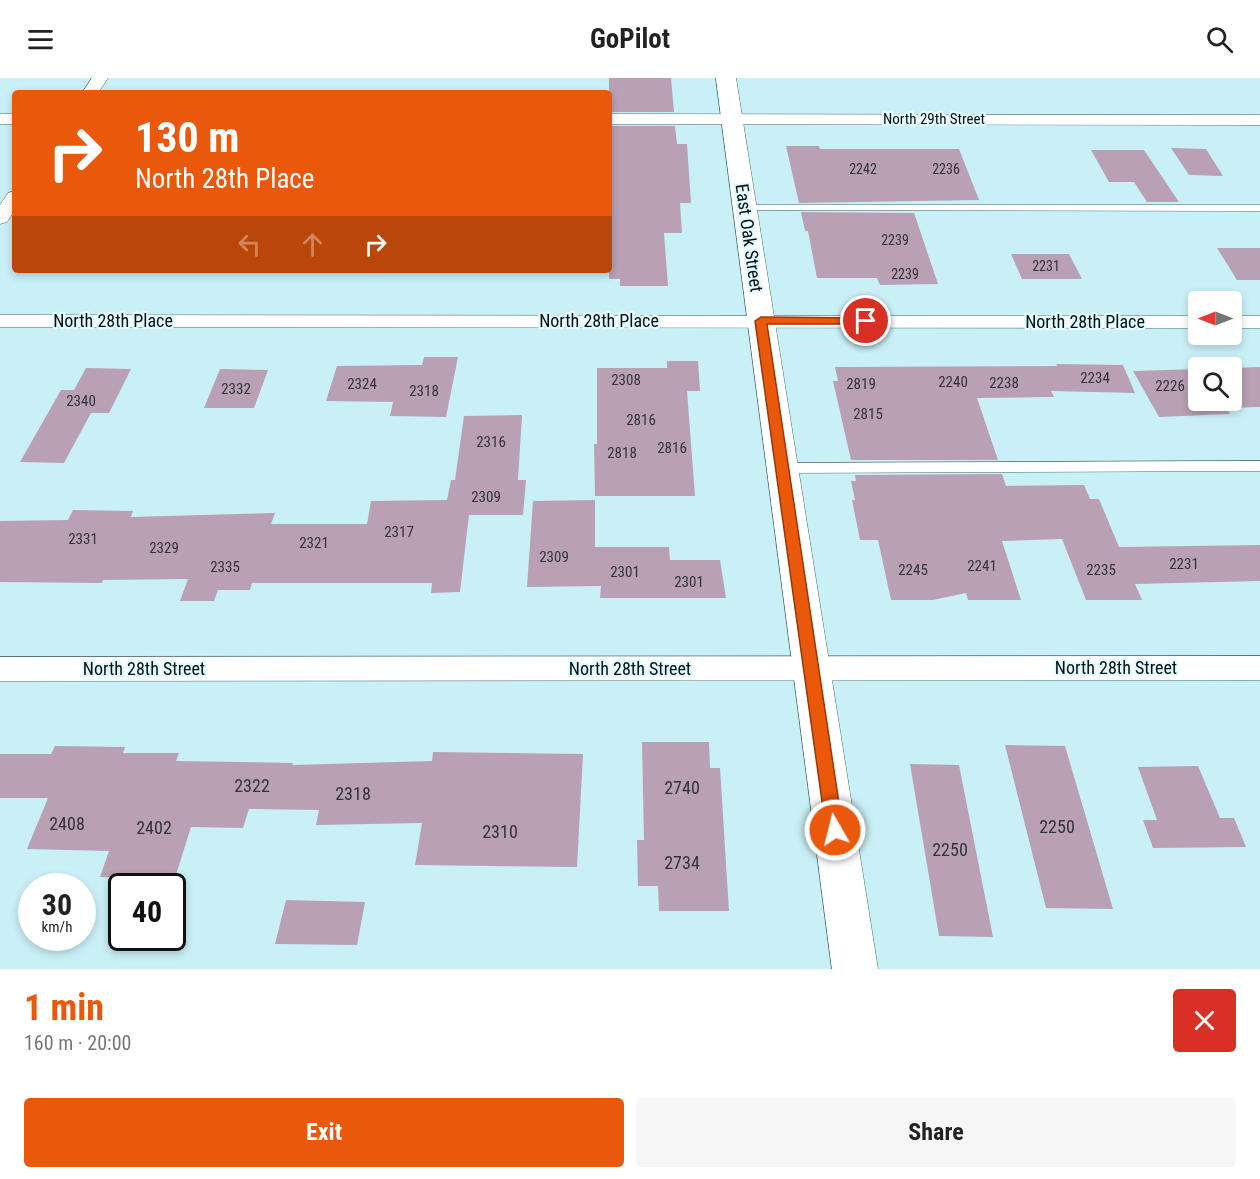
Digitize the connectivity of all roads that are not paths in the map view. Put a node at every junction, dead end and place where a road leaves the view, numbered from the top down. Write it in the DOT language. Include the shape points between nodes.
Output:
graph roads {
  1 [pos="726,78"];
  2 [pos="612,118"];
  3 [pos="732,118"];
  4 [pos="1260,120"];
  5 [pos="12,201"];
  6 [pos="745,208"];
  7 [pos="1260,208"];
  8 [pos="0,218"];
  9 [pos="0,321"];
  10 [pos="761,321"];
  11 [pos="1188,322"];
  12 [pos="1242,322"];
  13 [pos="1260,322"];
  14 [pos="1260,466"];
  15 [pos="782,468"];
  16 [pos="1260,668"];
  17 [pos="0,669"];
  18 [pos="811,669"];
  19 [pos="855,969"];
  1 -- 3 [label="street, East Oak Street"];
  2 -- 3 [label="street, North 29th Street"];
  3 -- 4 [label="street, North 29th Street"];
  3 -- 6 [label="street, East Oak Street"];
  5 -- 8 [label="street"];
  6 -- 7 [label="lane"];
  6 -- 10 [label="street, East Oak Street"];
  9 -- 10 [label="street, North 28th Place"];
  10 -- 11 [label="street, North 28th Place"];
  10 -- 15 [label="street, East Oak Street"];
  12 -- 13 [label="street"];
  14 -- 15 [label="lane"];
  15 -- 18 [label="street, East Oak Street"];
  16 -- 18 [label="street, North 28th Street"];
  17 -- 18 [label="street, North 28th Street"];
  18 -- 19 [label="street, East Oak Street"];
}
